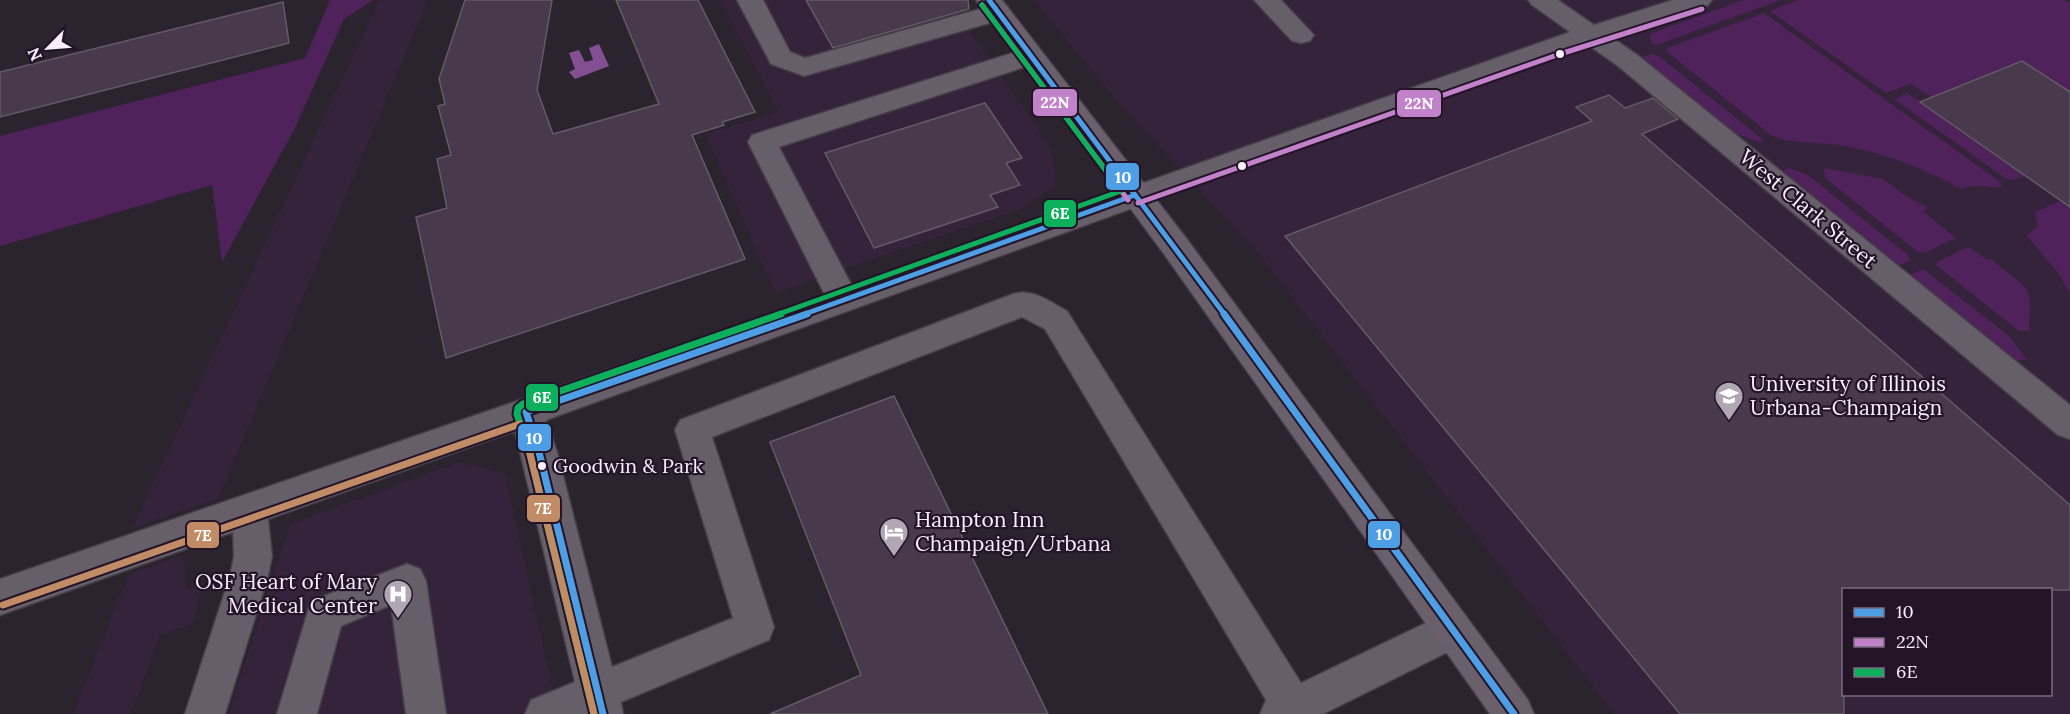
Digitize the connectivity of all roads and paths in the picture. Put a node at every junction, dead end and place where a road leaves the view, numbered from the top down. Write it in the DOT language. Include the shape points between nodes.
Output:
graph roads {
  1 [pos="750,0"];
  2 [pos="1267,0"];
  3 [pos="1541,0"];
  4 [pos="1699,0"];
  5 [pos="994,6"];
  6 [pos="1300,34"];
  7 [pos="1589,35"];
  8 [pos="1030,56"];
  9 [pos="1135,195"];
  10 [pos="844,301"];
  11 [pos="526,412"];
  12 [pos="2070,425"];
  13 [pos="249,509"];
  14 [pos="0,597"];
  15 [pos="1452,630"];
  16 [pos="600,703"];
  17 [pos="1287,711"];
  18 [pos="206,714"];
  19 [pos="297,714"];
  20 [pos="426,714"];
  21 [pos="545,714"];
  22 [pos="1514,714"];
  1 -- 5 [label="street" via="770,16 780,58 804,67"];
  2 -- 6 [label="street"];
  3 -- 7 [label="street, West Clark Street"];
  4 -- 7 [label="street"];
  5 -- 8 [label="main road"];
  7 -- 9 [label="street"];
  7 -- 12 [label="street, West Clark Street" via="1627,60"];
  8 -- 9 [label="main road"];
  8 -- 10 [label="street" via="762,142"];
  9 -- 10 [label="street"];
  9 -- 15 [label="main road"];
  10 -- 11 [label="street"];
  11 -- 13 [label="street"];
  11 -- 16 [label="street"];
  13 -- 14 [label="street"];
  13 -- 18 [label="street" via="253,556 249,576"];
  15 -- 17 [label="street"];
  15 -- 22 [label="main road"];
  16 -- 17 [label="street" via="755,627 692,430 1024,303 1056,320"];
  16 -- 21 [label="street"];
  19 -- 20 [label="street" via="325,614 407,581"];
}
